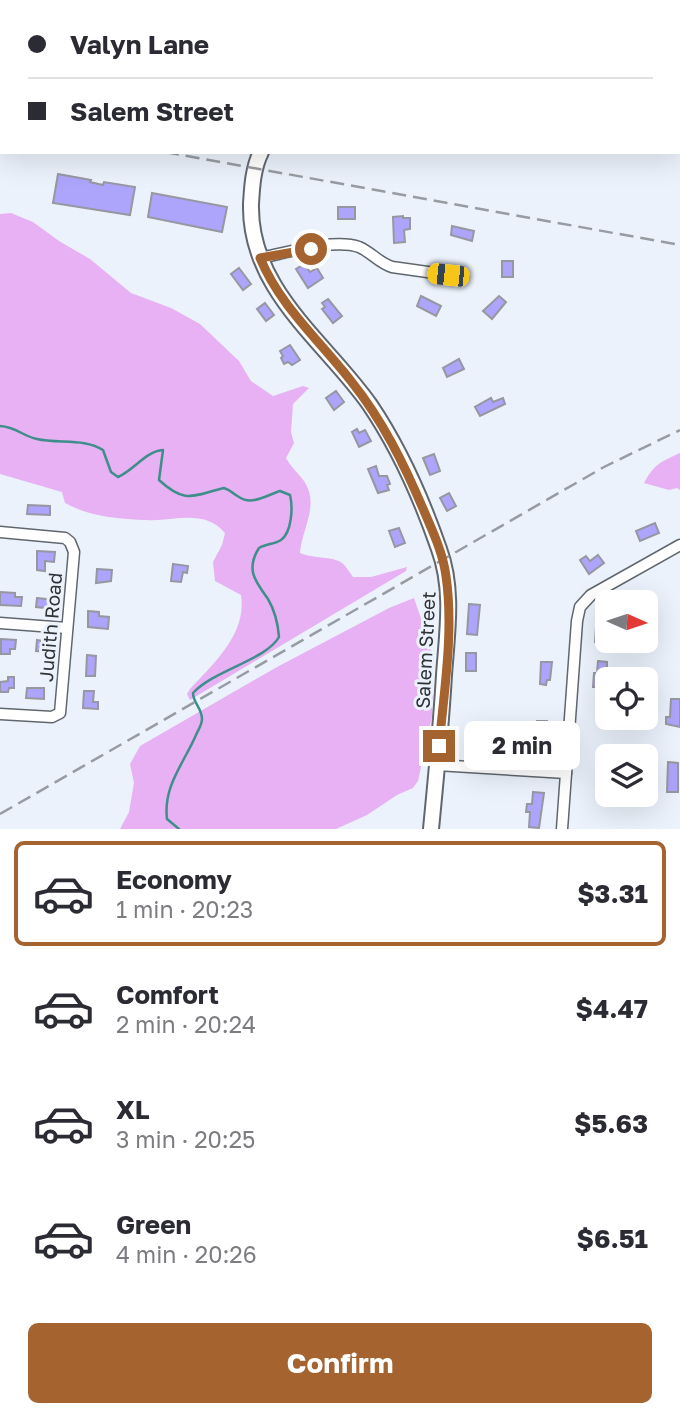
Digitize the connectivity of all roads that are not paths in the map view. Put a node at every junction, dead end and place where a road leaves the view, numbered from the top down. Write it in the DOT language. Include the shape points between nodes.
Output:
graph roads {
  1 [pos="260,154"];
  2 [pos="260,258"];
  3 [pos="463,276"];
  4 [pos="0,532"];
  5 [pos="680,545"];
  6 [pos="0,623"];
  7 [pos="67,628"];
  8 [pos="0,714"];
  9 [pos="437,765"];
  10 [pos="566,773"];
  11 [pos="431,829"];
  12 [pos="562,829"];
  1 -- 2 [label="street, Salem Street" via="251,216"];
  2 -- 3 [label="street" via="346,244 392,267"];
  2 -- 9 [label="street, Salem Street" via="286,304 384,426 440,550 449,612"];
  4 -- 7 [label="street, Judith Road" via="70,542 74,552"];
  5 -- 10 [label="street" via="591,596 580,607"];
  6 -- 7 [label="street"];
  7 -- 8 [label="street, Judith Road" via="58,715"];
  9 -- 10 [label="street"];
  9 -- 11 [label="street, Salem Street"];
  10 -- 12 [label="street"];
}
